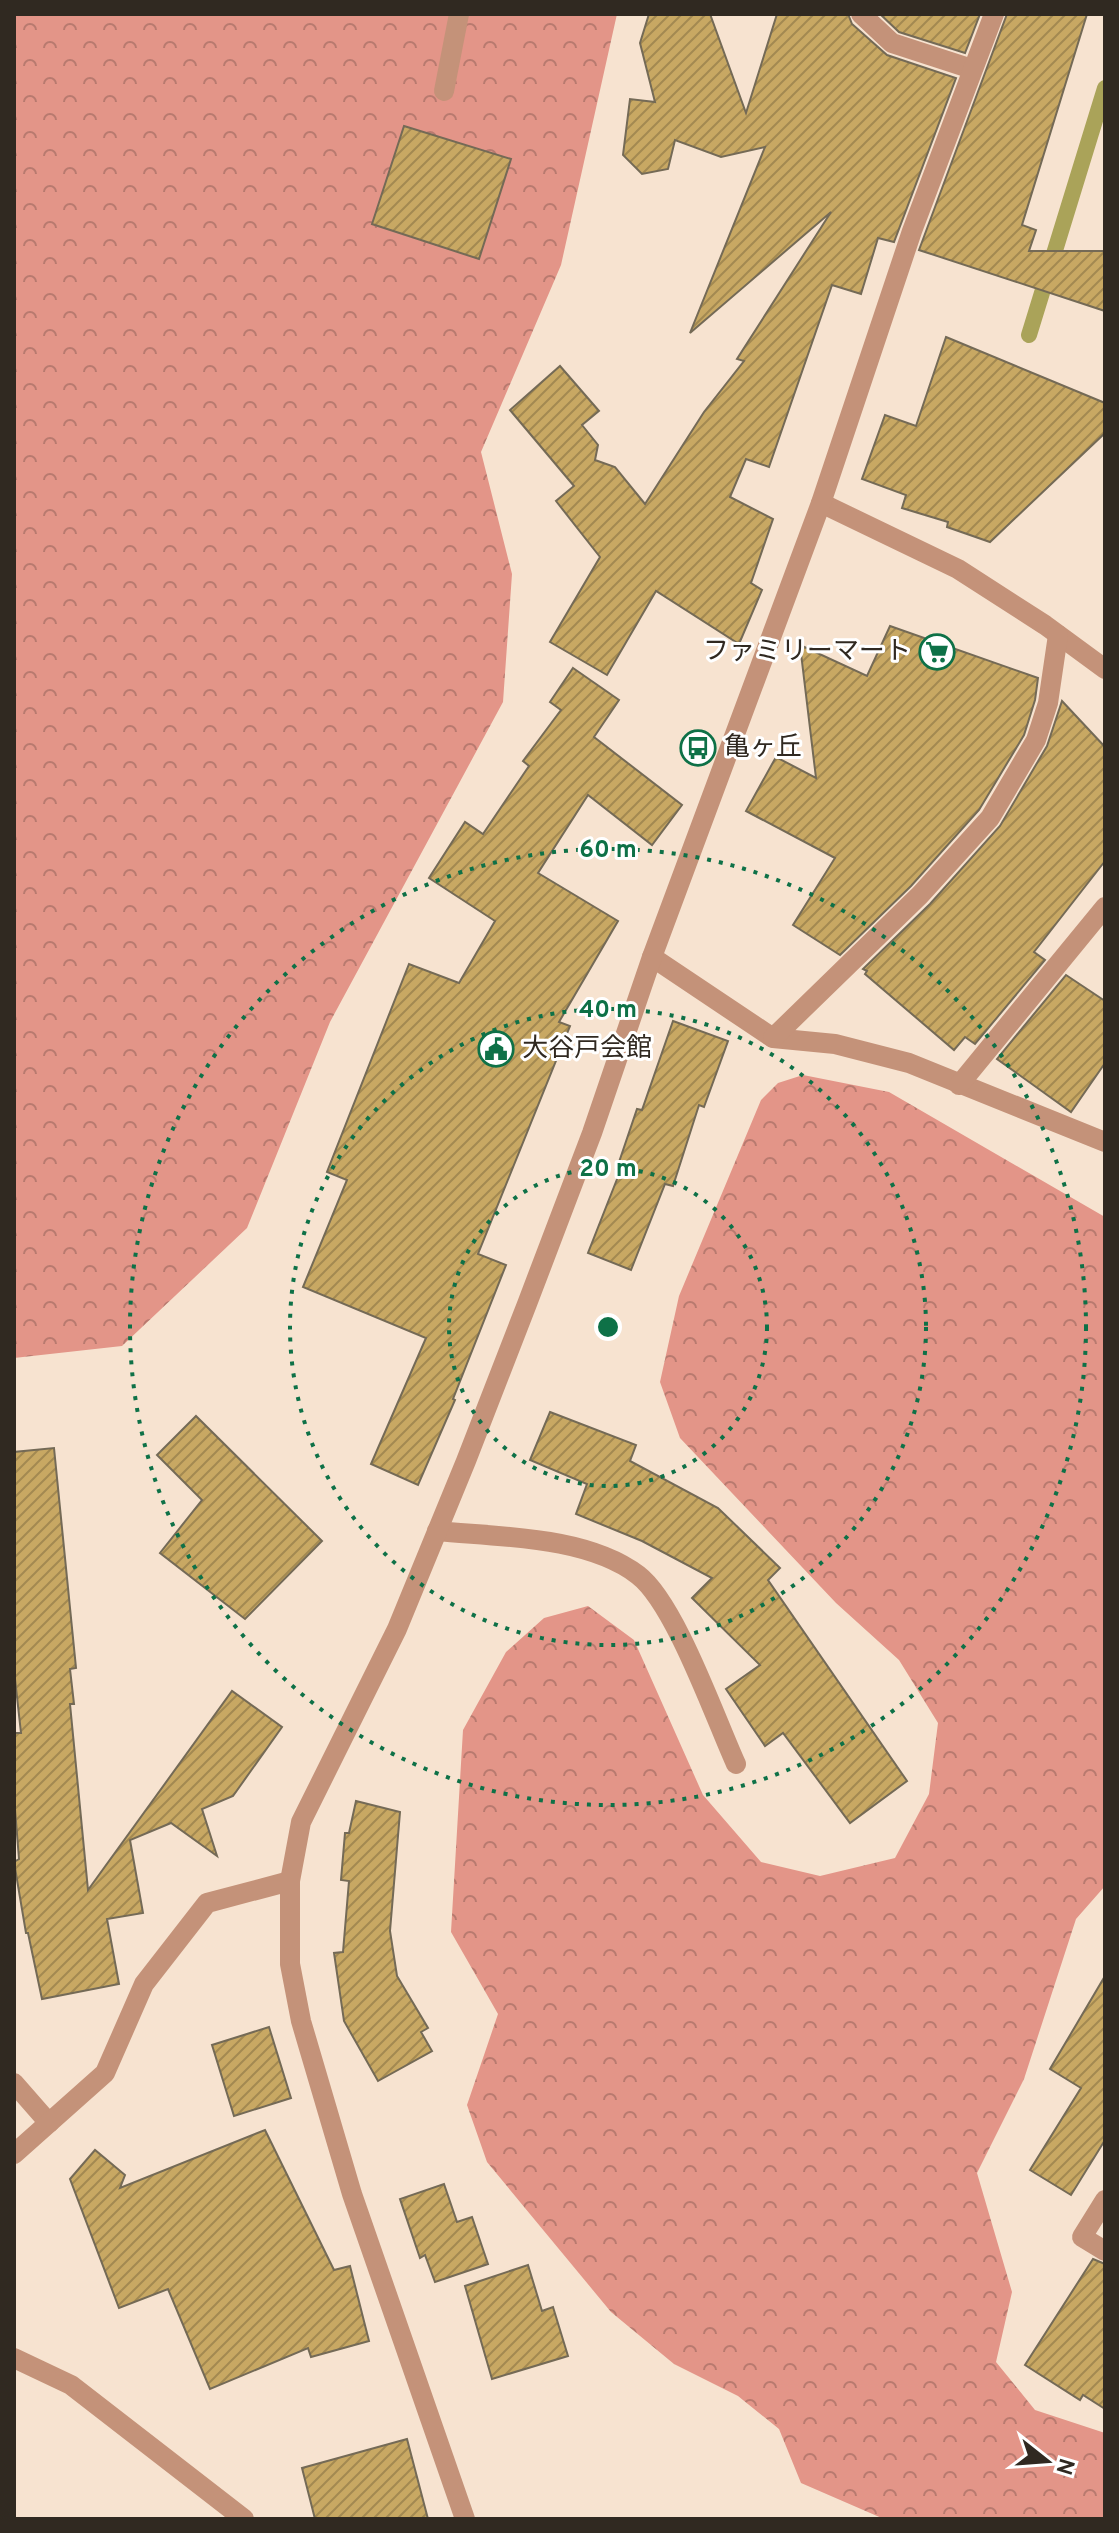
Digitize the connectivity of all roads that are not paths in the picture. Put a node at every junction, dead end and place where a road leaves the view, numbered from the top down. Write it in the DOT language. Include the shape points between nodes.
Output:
graph roads {
  1 [pos="459,14"];
  2 [pos="861,14"];
  3 [pos="994,14"];
  4 [pos="972,69"];
  5 [pos="444,91"];
  6 [pos="821,503"];
  7 [pos="1058,635"];
  8 [pos="1105,669"];
  9 [pos="1105,907"];
  10 [pos="652,957"];
  11 [pos="773,1038"];
  12 [pos="959,1085"];
  13 [pos="1105,1142"];
  14 [pos="437,1531"];
  15 [pos="736,1764"];
  16 [pos="290,1881"];
  17 [pos="14,2083"];
  18 [pos="49,2123"];
  19 [pos="14,2154"];
  20 [pos="1105,2200"];
  21 [pos="1105,2251"];
  22 [pos="14,2358"];
  23 [pos="244,2519"];
  24 [pos="465,2519"];
  1 -- 5 [label="street"];
  2 -- 4 [label="street" via="892,43"];
  3 -- 4 [label="street"];
  4 -- 6 [label="street"];
  6 -- 7 [label="street" via="958,569"];
  6 -- 10 [label="street"];
  7 -- 8 [label="street"];
  7 -- 11 [label="street" via="1048,703 1036,740 990,818 920,895"];
  9 -- 12 [label="street"];
  10 -- 11 [label="street"];
  10 -- 14 [label="street" via="581,1161"];
  11 -- 12 [label="street" via="835,1044 909,1063"];
  12 -- 13 [label="street"];
  14 -- 15 [label="street" via="562,1543 639,1576 670,1615"];
  14 -- 16 [label="street" via="397,1629 301,1822"];
  16 -- 18 [label="street" via="207,1903 144,1984 105,2073"];
  16 -- 24 [label="street" via="290,1964 301,2021 352,2194"];
  17 -- 18 [label="street"];
  18 -- 19 [label="street"];
  20 -- 21 [label="street" via="1082,2237"];
  22 -- 23 [label="street" via="71,2385"];
}
